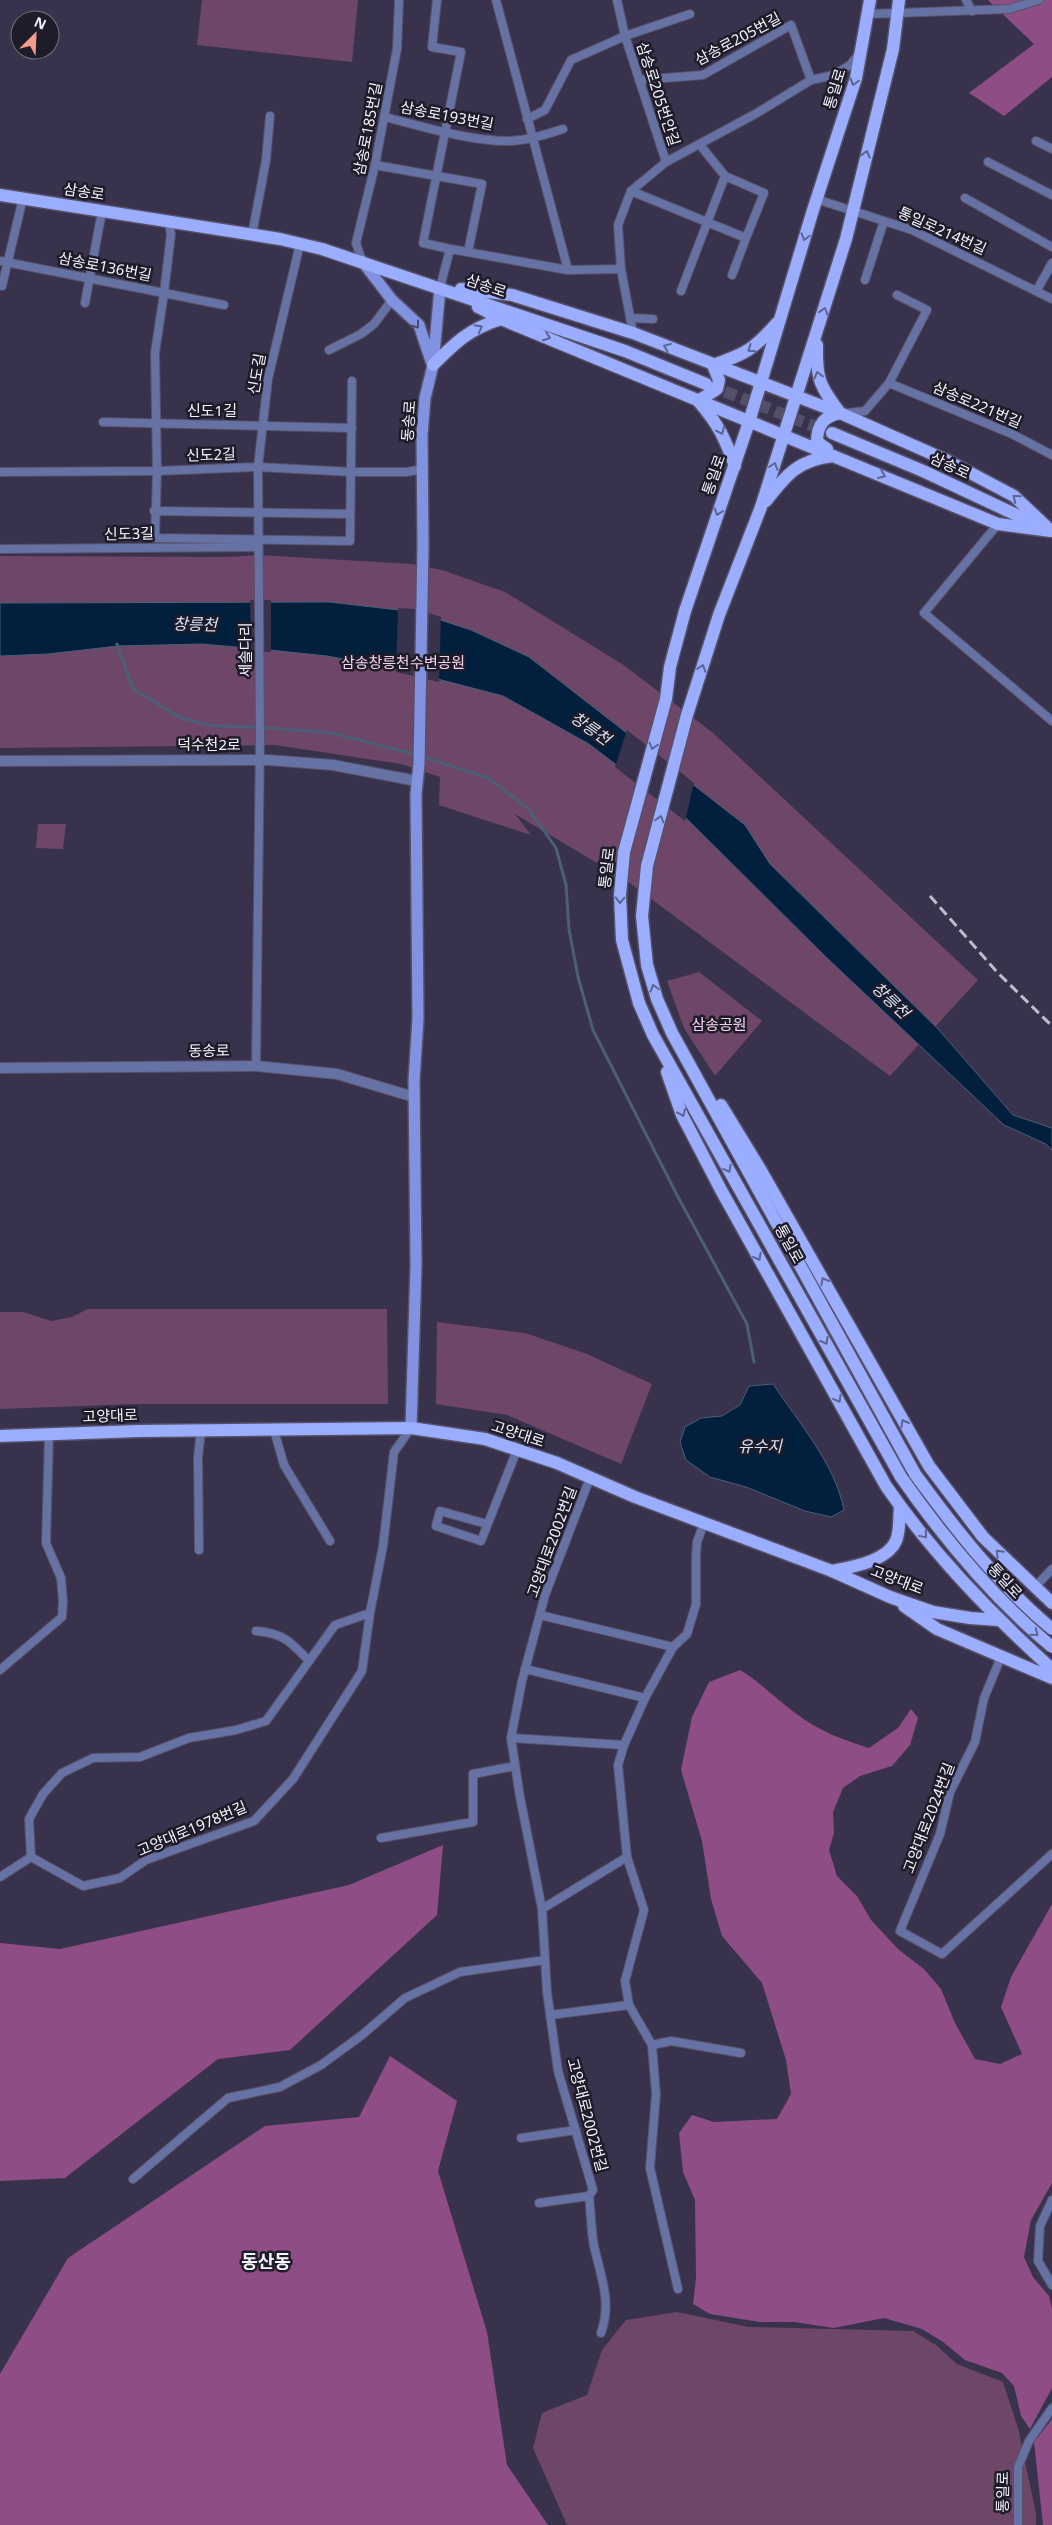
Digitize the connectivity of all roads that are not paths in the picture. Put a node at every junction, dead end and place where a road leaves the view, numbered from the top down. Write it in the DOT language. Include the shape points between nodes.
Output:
graph roads {
  1 [pos="399,0"];
  2 [pos="436,0"];
  3 [pos="496,0"];
  4 [pos="617,0"];
  5 [pos="870,0"];
  6 [pos="899,0"];
  7 [pos="966,0"];
  8 [pos="1039,0"];
  9 [pos="972,11"];
  10 [pos="899,13"];
  11 [pos="690,14"];
  12 [pos="868,14"];
  13 [pos="625,36"];
  14 [pos="861,52"];
  15 [pos="640,80"];
  16 [pos="810,80"];
  17 [pos="270,116"];
  18 [pos="385,117"];
  19 [pos="528,119"];
  20 [pos="563,129"];
  21 [pos="445,132"];
  22 [pos="534,138"];
  23 [pos="1036,140"];
  24 [pos="700,144"];
  25 [pos="1052,149"];
  26 [pos="666,162"];
  27 [pos="988,162"];
  28 [pos="375,164"];
  29 [pos="724,176"];
  30 [pos="436,177"];
  31 [pos="482,184"];
  32 [pos="491,185"];
  33 [pos="631,191"];
  34 [pos="0,195"];
  35 [pos="1052,195"];
  36 [pos="23,198"];
  37 [pos="965,198"];
  38 [pos="816,199"];
  39 [pos="102,211"];
  40 [pos="853,211"];
  41 [pos="168,222"];
  42 [pos="707,222"];
  43 [pos="884,222"];
  44 [pos="252,235"];
  45 [pos="746,238"];
  46 [pos="300,244"];
  47 [pos="1052,248"];
  48 [pos="450,249"];
  49 [pos="468,252"];
  50 [pos="0,261"];
  51 [pos="362,261"];
  52 [pos="9,263"];
  53 [pos="1052,263"];
  54 [pos="621,269"];
  55 [pos="568,270"];
  56 [pos="732,275"];
  57 [pos="88,278"];
  58 [pos="866,280"];
  59 [pos="2,286"];
  60 [pos="440,288"];
  61 [pos="1037,290"];
  62 [pos="681,291"];
  63 [pos="164,293"];
  64 [pos="897,295"];
  65 [pos="1052,299"];
  66 [pos="392,300"];
  67 [pos="84,303"];
  68 [pos="224,304"];
  69 [pos="630,318"];
  70 [pos="501,319"];
  71 [pos="653,319"];
  72 [pos="781,319"];
  73 [pos="818,331"];
  74 [pos="633,333"];
  75 [pos="329,350"];
  76 [pos="432,365"];
  77 [pos="713,365"];
  78 [pos="352,381"];
  79 [pos="761,383"];
  80 [pos="889,383"];
  81 [pos="706,384"];
  82 [pos="796,396"];
  83 [pos="698,401"];
  84 [pos="865,411"];
  85 [pos="840,413"];
  86 [pos="102,422"];
  87 [pos="749,422"];
  88 [pos="155,424"];
  89 [pos="264,425"];
  90 [pos="872,426"];
  91 [pos="352,428"];
  92 [pos="832,434"];
  93 [pos="784,435"];
  94 [pos="1052,455"];
  95 [pos="837,456"];
  96 [pos="735,466"];
  97 [pos="258,467"];
  98 [pos="422,469"];
  99 [pos="157,471"];
  100 [pos="0,472"];
  101 [pos="352,472"];
  102 [pos="761,507"];
  103 [pos="154,511"];
  104 [pos="258,511"];
  105 [pos="350,514"];
  106 [pos="998,524"];
  107 [pos="1052,532"];
  108 [pos="258,543"];
  109 [pos="0,549"];
  110 [pos="260,562"];
  111 [pos="1052,721"];
  112 [pos="259,760"];
  113 [pos="0,761"];
  114 [pos="417,781"];
  115 [pos="672,1033"];
  116 [pos="653,1035"];
  117 [pos="256,1066"];
  118 [pos="0,1068"];
  119 [pos="414,1097"];
  120 [pos="411,1428"];
  121 [pos="274,1430"];
  122 [pos="201,1431"];
  123 [pos="49,1435"];
  124 [pos="0,1436"];
  125 [pos="517,1450"];
  126 [pos="590,1478"];
  127 [pos="900,1506"];
  128 [pos="704,1523"];
  129 [pos="487,1524"];
  130 [pos="330,1541"];
  131 [pos="199,1550"];
  132 [pos="1052,1569"];
  133 [pos="832,1571"];
  134 [pos="1034,1588"];
  135 [pos="890,1597"];
  136 [pos="1052,1603"];
  137 [pos="370,1613"];
  138 [pos="540,1615"];
  139 [pos="998,1620"];
  140 [pos="1052,1629"];
  141 [pos="256,1631"];
  142 [pos="673,1647"];
  143 [pos="1052,1647"];
  144 [pos="1001,1657"];
  145 [pos="308,1661"];
  146 [pos="525,1669"];
  147 [pos="1052,1669"];
  148 [pos="0,1670"];
  149 [pos="1052,1678"];
  150 [pos="645,1698"];
  151 [pos="511,1738"];
  152 [pos="624,1745"];
  153 [pos="515,1766"];
  154 [pos="381,1838"];
  155 [pos="1052,1854"];
  156 [pos="31,1857"];
  157 [pos="627,1857"];
  158 [pos="0,1877"];
  159 [pos="542,1909"];
  160 [pos="545,1960"];
  161 [pos="629,2005"];
  162 [pos="550,2015"];
  163 [pos="652,2045"];
  164 [pos="741,2053"];
  165 [pos="576,2130"];
  166 [pos="520,2138"];
  167 [pos="134,2179"];
  168 [pos="589,2196"];
  169 [pos="1052,2200"];
  170 [pos="539,2203"];
  171 [pos="1052,2285"];
  172 [pos="678,2289"];
  173 [pos="601,2333"];
  174 [pos="1052,2408"];
  175 [pos="1018,2525"];
  1 -- 18 [label="street, 삼송로185번길" via="397,49"];
  2 -- 21 [label="street" via="432,47 461,52"];
  3 -- 19 [label="street"];
  4 -- 13 [label="street, 삼송로205번안길"];
  5 -- 12 [label="main road, 통일로"];
  6 -- 10 [label="main road, 통일로"];
  7 -- 9 [label="street"];
  8 -- 9 [label="street" via="1009,9"];
  9 -- 10 [label="street"];
  10 -- 12 [label="street"];
  40 -- 10 [label="main road, 통일로, one-way"];
  11 -- 13 [label="street, 삼송로205번안길"];
  12 -- 14 [label="main road, 통일로"];
  13 -- 15 [label="street, 삼송로205번안길"];
  13 -- 19 [label="street" via="571,60 545,110"];
  14 -- 16 [label="street" via="834,75"];
  14 -- 38 [label="main road, 통일로, one-way" via="856,78"];
  15 -- 16 [label="street, 삼송로205번길" via="703,76 791,25"];
  15 -- 26 [label="street, 삼송로205번안길"];
  16 -- 24 [label="street"];
  17 -- 44 [label="street" via="266,160"];
  18 -- 21 [label="street, 삼송로193번길"];
  18 -- 28 [label="street, 삼송로185번길"];
  19 -- 22 [label="street"];
  20 -- 22 [label="street, 삼송로193번길"];
  21 -- 22 [label="street, 삼송로193번길" via="505,141"];
  21 -- 30 [label="street"];
  22 -- 55 [label="street"];
  23 -- 25 [label="street"];
  24 -- 26 [label="street"];
  24 -- 29 [label="street"];
  26 -- 33 [label="street"];
  27 -- 35 [label="street"];
  28 -- 30 [label="street"];
  28 -- 51 [label="street, 삼송로185번길" via="356,244"];
  29 -- 42 [label="street"];
  29 -- 45 [label="street" via="764,193"];
  30 -- 31 [label="street"];
  30 -- 48 [label="street" via="423,243"];
  31 -- 32 [label="street"];
  31 -- 49 [label="street"];
  33 -- 42 [label="street"];
  33 -- 54 [label="street" via="618,225"];
  34 -- 36 [label="main road, 삼송로"];
  36 -- 39 [label="main road, 삼송로"];
  36 -- 52 [label="street"];
  37 -- 47 [label="street"];
  38 -- 40 [label="street, 통일로214번길"];
  38 -- 72 [label="main road, 통일로, one-way"];
  39 -- 41 [label="main road, 삼송로"];
  39 -- 57 [label="street"];
  40 -- 43 [label="street, 통일로214번길"];
  73 -- 40 [label="main road, 통일로, one-way"];
  41 -- 44 [label="main road, 삼송로"];
  41 -- 63 [label="street, 삼송로136번길" via="171,234"];
  42 -- 45 [label="street"];
  42 -- 62 [label="street"];
  43 -- 58 [label="street"];
  43 -- 61 [label="street, 통일로214번길" via="912,230"];
  44 -- 46 [label="main road, 삼송로"];
  45 -- 56 [label="street"];
  46 -- 51 [label="main road, 삼송로"];
  46 -- 89 [label="street, 신도길" via="268,379"];
  48 -- 49 [label="street"];
  48 -- 60 [label="street"];
  49 -- 55 [label="street"];
  50 -- 52 [label="street, 삼송로136번길"];
  51 -- 60 [label="main road, 삼송로"];
  51 -- 66 [label="main road"];
  52 -- 57 [label="street, 삼송로136번길"];
  52 -- 59 [label="street"];
  53 -- 61 [label="street"];
  54 -- 55 [label="street"];
  54 -- 69 [label="street"];
  57 -- 63 [label="street, 삼송로136번길"];
  57 -- 67 [label="street"];
  60 -- 70 [label="main road"];
  60 -- 74 [label="main road" via="512,295"];
  60 -- 76 [label="main road, 동송로"];
  60 -- 81 [label="main road, 삼송로" via="625,351"];
  61 -- 65 [label="street, 통일로214번길"];
  63 -- 68 [label="street"];
  63 -- 88 [label="street" via="155,353"];
  64 -- 80 [label="street" via="927,310"];
  66 -- 75 [label="street" via="374,324"];
  66 -- 76 [label="main road, one-way" via="419,325"];
  69 -- 71 [label="street"];
  69 -- 74 [label="street"];
  76 -- 70 [label="main road, one-way" via="478,326"];
  70 -- 83 [label="main road, one-way"];
  72 -- 77 [label="main road, one-way" via="756,347"];
  72 -- 79 [label="main road, 통일로"];
  73 -- 82 [label="main road, 통일로"];
  85 -- 73 [label="main road, one-way" via="821,387 816,368"];
  77 -- 74 [label="main road, one-way"];
  76 -- 98 [label="main road, 동송로" via="425,398"];
  77 -- 79 [label="main road"];
  77 -- 83 [label="main road" via="719,380 717,389"];
  78 -- 91 [label="street"];
  79 -- 82 [label="main road"];
  79 -- 87 [label="main road, 통일로"];
  80 -- 84 [label="street"];
  80 -- 94 [label="street, 삼송로221번길" via="1012,434"];
  82 -- 85 [label="main road"];
  82 -- 93 [label="main road, 통일로"];
  83 -- 87 [label="main road"];
  83 -- 96 [label="main road, one-way" via="717,422"];
  84 -- 85 [label="street"];
  84 -- 90 [label="street"];
  85 -- 90 [label="main road"];
  85 -- 95 [label="main road" via="829,415 822,421 817,433 817,442"];
  86 -- 88 [label="street, 신도1길"];
  87 -- 93 [label="main road"];
  87 -- 96 [label="main road, 통일로"];
  88 -- 89 [label="street, 신도1길"];
  88 -- 99 [label="street"];
  89 -- 91 [label="street, 신도1길"];
  89 -- 97 [label="street, 신도길"];
  107 -- 90 [label="main road, one-way" via="1014,496"];
  91 -- 101 [label="street"];
  92 -- 107 [label="main road, 삼송로" via="923,471"];
  93 -- 95 [label="main road"];
  102 -- 93 [label="main road, 통일로, one-way"];
  95 -- 102 [label="main road" via="815,458 801,464 785,477"];
  95 -- 106 [label="main road, one-way"];
  96 -- 116 [label="main road, 통일로, one-way" via="685,611 670,668 666,699 624,852 622,940 634,986"];
  97 -- 99 [label="street, 신도2길"];
  97 -- 101 [label="street, 신도2길"];
  97 -- 104 [label="street, 신도길"];
  98 -- 101 [label="street, 신도2길"];
  98 -- 114 [label="main road, 동송로"];
  99 -- 100 [label="street, 신도2길"];
  99 -- 103 [label="street"];
  101 -- 105 [label="street"];
  115 -- 102 [label="main road, 통일로, one-way" via="657,999 647,964 642,916 647,866 687,715 718,615"];
  103 -- 104 [label="street"];
  103 -- 108 [label="street, 신도3길" via="155,538"];
  104 -- 105 [label="street"];
  104 -- 108 [label="street, 신도길"];
  105 -- 108 [label="street, 신도3길" via="350,541"];
  106 -- 107 [label="main road"];
  106 -- 111 [label="street" via="924,613"];
  108 -- 109 [label="street, 신도3길"];
  108 -- 110 [label="street, 신도길"];
  110 -- 112 [label="street, 세솔다리"];
  112 -- 113 [label="street, 덕수천2로"];
  112 -- 114 [label="street, 덕수천2로" via="333,765"];
  112 -- 117 [label="street, 세솔다리"];
  114 -- 119 [label="main road" via="418,1009"];
  134 -- 115 [label="main road, one-way" via="983,1537 928,1466 760,1169"];
  115 -- 140 [label="main road, 통일로, bridge" via="915,1474 983,1562"];
  116 -- 127 [label="main road, one-way" via="682,1115 721,1190"];
  116 -- 143 [label="main road, 통일로, one-way, bridge" via="901,1477 974,1571 1021,1621"];
  117 -- 118 [label="street, 동송로"];
  117 -- 119 [label="street, 동송로" via="336,1074"];
  119 -- 120 [label="main road" via="416,1265"];
  120 -- 121 [label="main road, 고양대로"];
  120 -- 125 [label="main road, 고양대로" via="484,1439"];
  120 -- 137 [label="street, 고양대로1978번길" via="394,1452 384,1546"];
  121 -- 122 [label="main road, 고양대로"];
  121 -- 130 [label="street" via="284,1465"];
  122 -- 123 [label="main road, 고양대로"];
  122 -- 131 [label="street" via="198,1457"];
  123 -- 124 [label="main road, 고양대로"];
  123 -- 148 [label="street" via="46,1543 61,1578 62,1617"];
  125 -- 126 [label="main road, 고양대로"];
  125 -- 129 [label="street"];
  126 -- 128 [label="main road, 고양대로"];
  126 -- 138 [label="street, 고양대로2002번길"];
  127 -- 133 [label="main road" via="896,1540 891,1546 861,1566"];
  127 -- 139 [label="main road, one-way"];
  128 -- 133 [label="main road, 고양대로"];
  128 -- 142 [label="street" via="696,1549 696,1604 687,1634"];
  129 -- 129 [label="street" via="440,1511 436,1526 481,1541"];
  132 -- 134 [label="street"];
  133 -- 135 [label="main road, 고양대로"];
  134 -- 136 [label="main road"];
  134 -- 139 [label="main road"];
  135 -- 139 [label="main road, 고양대로" via="933,1612"];
  135 -- 144 [label="main road" via="937,1628"];
  137 -- 145 [label="street" via="335,1625"];
  137 -- 156 [label="street, 고양대로1978번길" via="362,1671 292,1779 254,1820 146,1860 120,1878 83,1886"];
  138 -- 142 [label="street, 고양대로2002번길"];
  138 -- 146 [label="street, 고양대로2002번길"];
  139 -- 147 [label="main road"];
  141 -- 145 [label="street" via="288,1638"];
  142 -- 150 [label="street"];
  144 -- 149 [label="main road"];
  144 -- 155 [label="street, 고양대로2024번길" via="984,1698 975,1742 950,1792 940,1834 900,1931 942,1954"];
  145 -- 156 [label="street" via="266,1721 189,1738 140,1757 93,1758 62,1773 29,1819"];
  146 -- 150 [label="street"];
  146 -- 151 [label="street, 고양대로2002번길"];
  150 -- 152 [label="street"];
  151 -- 152 [label="street"];
  151 -- 153 [label="street, 고양대로2002번길"];
  152 -- 157 [label="street" via="618,1765"];
  153 -- 154 [label="street" via="473,1774 473,1822"];
  153 -- 159 [label="street, 고양대로2002번길"];
  156 -- 158 [label="street"];
  157 -- 159 [label="street"];
  157 -- 161 [label="street" via="644,1910 625,1980"];
  159 -- 160 [label="street, 고양대로2002번길"];
  160 -- 162 [label="street, 고양대로2002번길"];
  160 -- 167 [label="street" via="460,1972 405,1998 362,2036 321,2065 280,2087 228,2098"];
  161 -- 162 [label="street"];
  161 -- 163 [label="street"];
  162 -- 165 [label="street, 고양대로2002번길" via="558,2071"];
  163 -- 164 [label="street" via="671,2042"];
  163 -- 172 [label="street" via="656,2094 650,2168"];
  165 -- 166 [label="street"];
  165 -- 168 [label="street, 고양대로2002번길" via="593,2190"];
  168 -- 170 [label="street"];
  168 -- 173 [label="street, 고양대로2002번길" via="607,2316"];
  169 -- 171 [label="street" via="1040,2226 1038,2261"];
  174 -- 175 [label="street, 통일로" via="1030,2440 1018,2467"];
}
